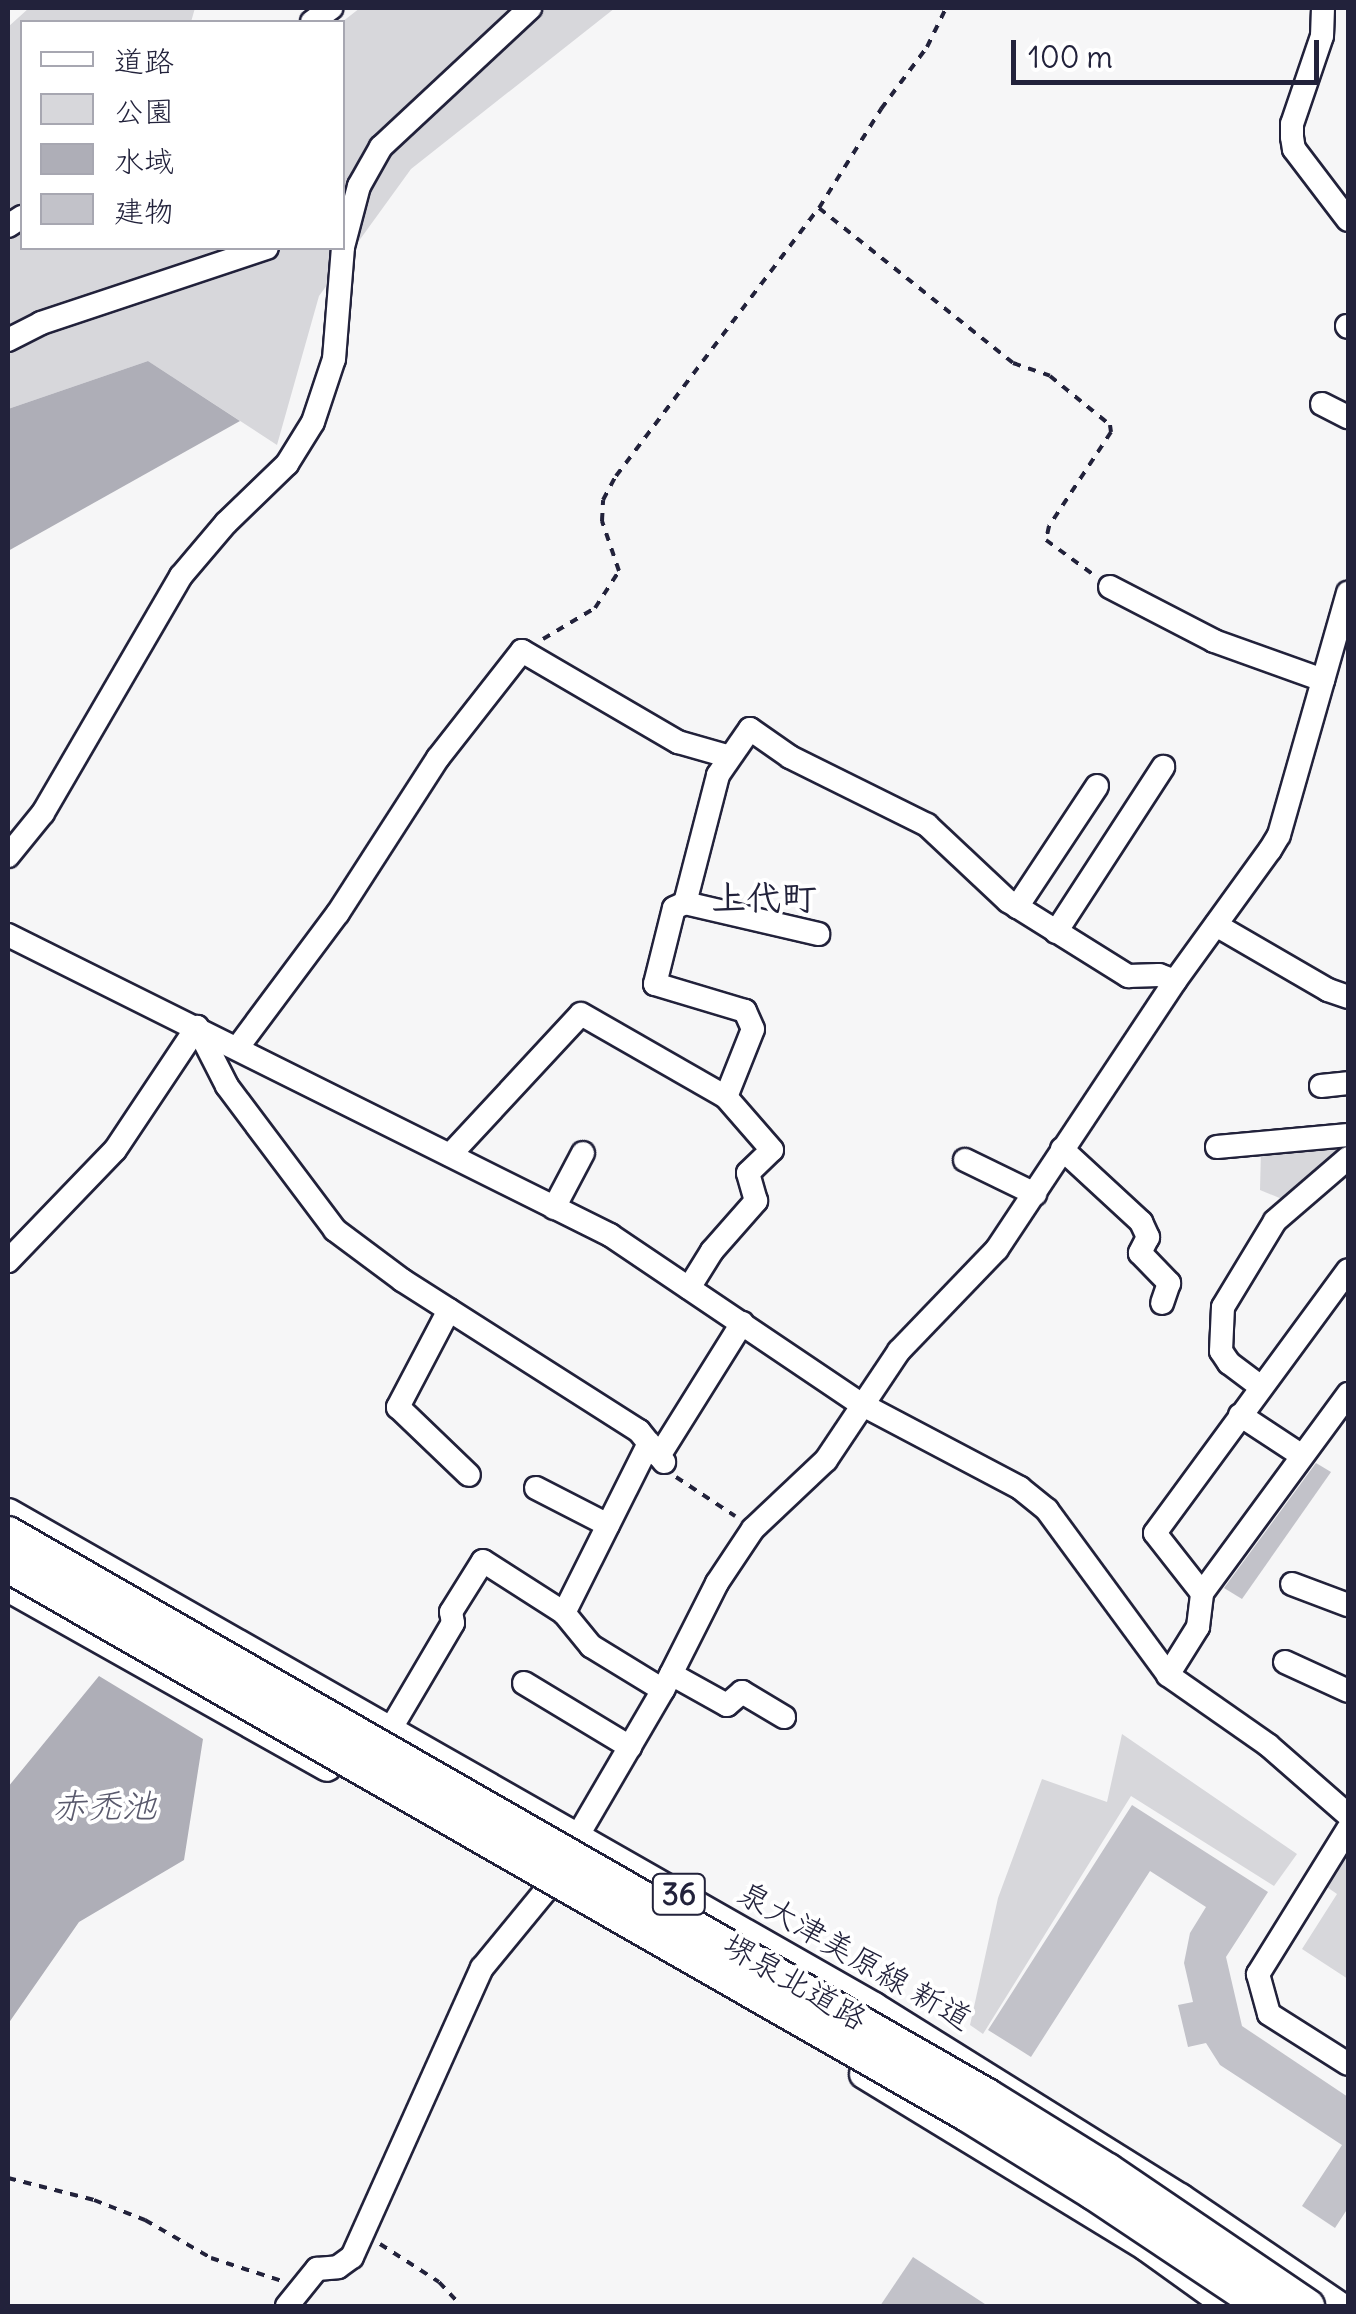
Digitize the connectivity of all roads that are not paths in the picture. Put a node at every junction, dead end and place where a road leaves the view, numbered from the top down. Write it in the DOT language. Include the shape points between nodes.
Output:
graph roads {
  1 [pos="530,8"];
  2 [pos="1323,8"];
  3 [pos="347,216"];
  4 [pos="1348,220"];
  5 [pos="261,250"];
  6 [pos="343,250"];
  7 [pos="8,340"];
  8 [pos="1110,587"];
  9 [pos="1348,593"];
  10 [pos="1333,676"];
  11 [pos="727,756"];
  12 [pos="1163,767"];
  13 [pos="1097,786"];
  14 [pos="1079,812"];
  15 [pos="1118,836"];
  16 [pos="8,856"];
  17 [pos="685,903"];
  18 [pos="1016,906"];
  19 [pos="1216,925"];
  20 [pos="1056,932"];
  21 [pos="818,934"];
  22 [pos="8,935"];
  23 [pos="1175,982"];
  24 [pos="1348,997"];
  25 [pos="196,1027"];
  26 [pos="238,1047"];
  27 [pos="1348,1083"];
  28 [pos="1321,1086"];
  29 [pos="726,1097"];
  30 [pos="1348,1135"];
  31 [pos="1217,1147"];
  32 [pos="1062,1149"];
  33 [pos="583,1153"];
  34 [pos="450,1154"];
  35 [pos="1348,1158"];
  36 [pos="965,1160"];
  37 [pos="1035,1194"];
  38 [pos="554,1208"];
  39 [pos="8,1261"];
  40 [pos="1348,1270"];
  41 [pos="689,1288"];
  42 [pos="1162,1302"];
  43 [pos="450,1310"];
  44 [pos="742,1323"];
  45 [pos="1260,1386"];
  46 [pos="1348,1394"];
  47 [pos="860,1404"];
  48 [pos="1240,1415"];
  49 [pos="657,1454"];
  50 [pos="1302,1455"];
  51 [pos="469,1475"];
  52 [pos="536,1488"];
  53 [pos="8,1512"];
  54 [pos="608,1524"];
  55 [pos="8,1533"];
  56 [pos="8,1566"];
  57 [pos="1292,1584"];
  58 [pos="8,1587"];
  59 [pos="1202,1593"];
  60 [pos="1348,1605"];
  61 [pos="564,1613"];
  62 [pos="1284,1662"];
  63 [pos="1168,1674"];
  64 [pos="667,1682"];
  65 [pos="524,1684"];
  66 [pos="1348,1691"];
  67 [pos="784,1717"];
  68 [pos="390,1730"];
  69 [pos="630,1748"];
  70 [pos="1348,1815"];
  71 [pos="1348,1829"];
  72 [pos="577,1835"];
  73 [pos="546,1890"];
  74 [pos="1348,2064"];
  75 [pos="295,2296"];
  76 [pos="1327,2305"];
  77 [pos="1230,2306"];
  78 [pos="1262,2306"];
  1 -- 3 [label="street" via="381,147"];
  2 -- 4 [label="street" via="1322,36 1292,138"];
  5 -- 7 [label="street" via="74,311"];
  6 -- 16 [label="street" via="334,359 313,422 287,464 181,576 43,814"];
  8 -- 10 [label="street" via="1214,641"];
  9 -- 10 [label="street"];
  10 -- 19 [label="street" via="1279,835"];
  11 -- 17 [label="street"];
  11 -- 18 [label="street" via="750,729 790,757 927,825"];
  11 -- 26 [label="street" via="678,742 522,651 438,758 338,913"];
  12 -- 15 [label="street"];
  13 -- 14 [label="street"];
  14 -- 15 [label="street"];
  14 -- 18 [label="street"];
  15 -- 20 [label="street"];
  17 -- 21 [label="street"];
  17 -- 29 [label="street" via="674,908 655,984 746,1011 753,1028"];
  18 -- 20 [label="street"];
  19 -- 23 [label="street"];
  19 -- 24 [label="street"];
  20 -- 23 [label="street" via="1128,976"];
  22 -- 25 [label="street"];
  23 -- 32 [label="street"];
  25 -- 26 [label="street"];
  25 -- 39 [label="street" via="115,1150"];
  25 -- 43 [label="street" via="237,1102 335,1230"];
  26 -- 34 [label="street"];
  27 -- 28 [label="street"];
  29 -- 34 [label="street" via="581,1014"];
  29 -- 41 [label="street" via="772,1150 748,1174 756,1201"];
  30 -- 31 [label="street"];
  32 -- 37 [label="street"];
  32 -- 42 [label="street" via="1141,1222 1148,1237 1140,1253 1169,1283"];
  33 -- 38 [label="street"];
  34 -- 38 [label="street"];
  35 -- 45 [label="street" via="1275,1221 1223,1307 1220,1351"];
  36 -- 37 [label="street"];
  37 -- 47 [label="street" via="997,1249 899,1351"];
  38 -- 41 [label="street" via="610,1234"];
  40 -- 45 [label="street"];
  41 -- 44 [label="street"];
  43 -- 49 [label="street" via="639,1431"];
  43 -- 51 [label="street" via="398,1406"];
  44 -- 47 [label="street"];
  44 -- 49 [label="street"];
  45 -- 48 [label="street"];
  46 -- 50 [label="street"];
  47 -- 63 [label="street" via="1020,1488 1048,1510"];
  47 -- 64 [label="street" via="826,1460 753,1529"];
  48 -- 50 [label="street"];
  48 -- 59 [label="street" via="1155,1533"];
  49 -- 54 [label="street"];
  50 -- 59 [label="street"];
  52 -- 54 [label="street"];
  53 -- 68 [label="main road, 泉大津美原線 新道 / 36"];
  54 -- 61 [label="street"];
  55 -- 76 [label="highway, 堺泉北道路, bridge" via="987,2094"];
  56 -- 78 [label="highway, 堺泉北道路, bridge" via="967,2115"];
  57 -- 60 [label="street"];
  58 -- 73 [label="main road, 36"];
  59 -- 63 [label="street" via="1198,1628"];
  61 -- 64 [label="street" via="591,1646"];
  61 -- 68 [label="street" via="483,1562"];
  62 -- 66 [label="street"];
  63 -- 70 [label="street" via="1268,1745"];
  64 -- 67 [label="street" via="727,1705 742,1692"];
  64 -- 69 [label="street"];
  65 -- 69 [label="street"];
  68 -- 72 [label="main road, 泉大津美原線 新道 / 36"];
  69 -- 72 [label="street"];
  71 -- 74 [label="street" via="1258,1974 1269,2014"];
  72 -- 73 [label="street"];
  72 -- 76 [label="main road, 泉大津美原線 新道 / 36" via="1028,2100"];
  73 -- 75 [label="street" via="482,1968 352,2258 317,2269"];
  73 -- 77 [label="main road, 36" via="993,2151"];
}
